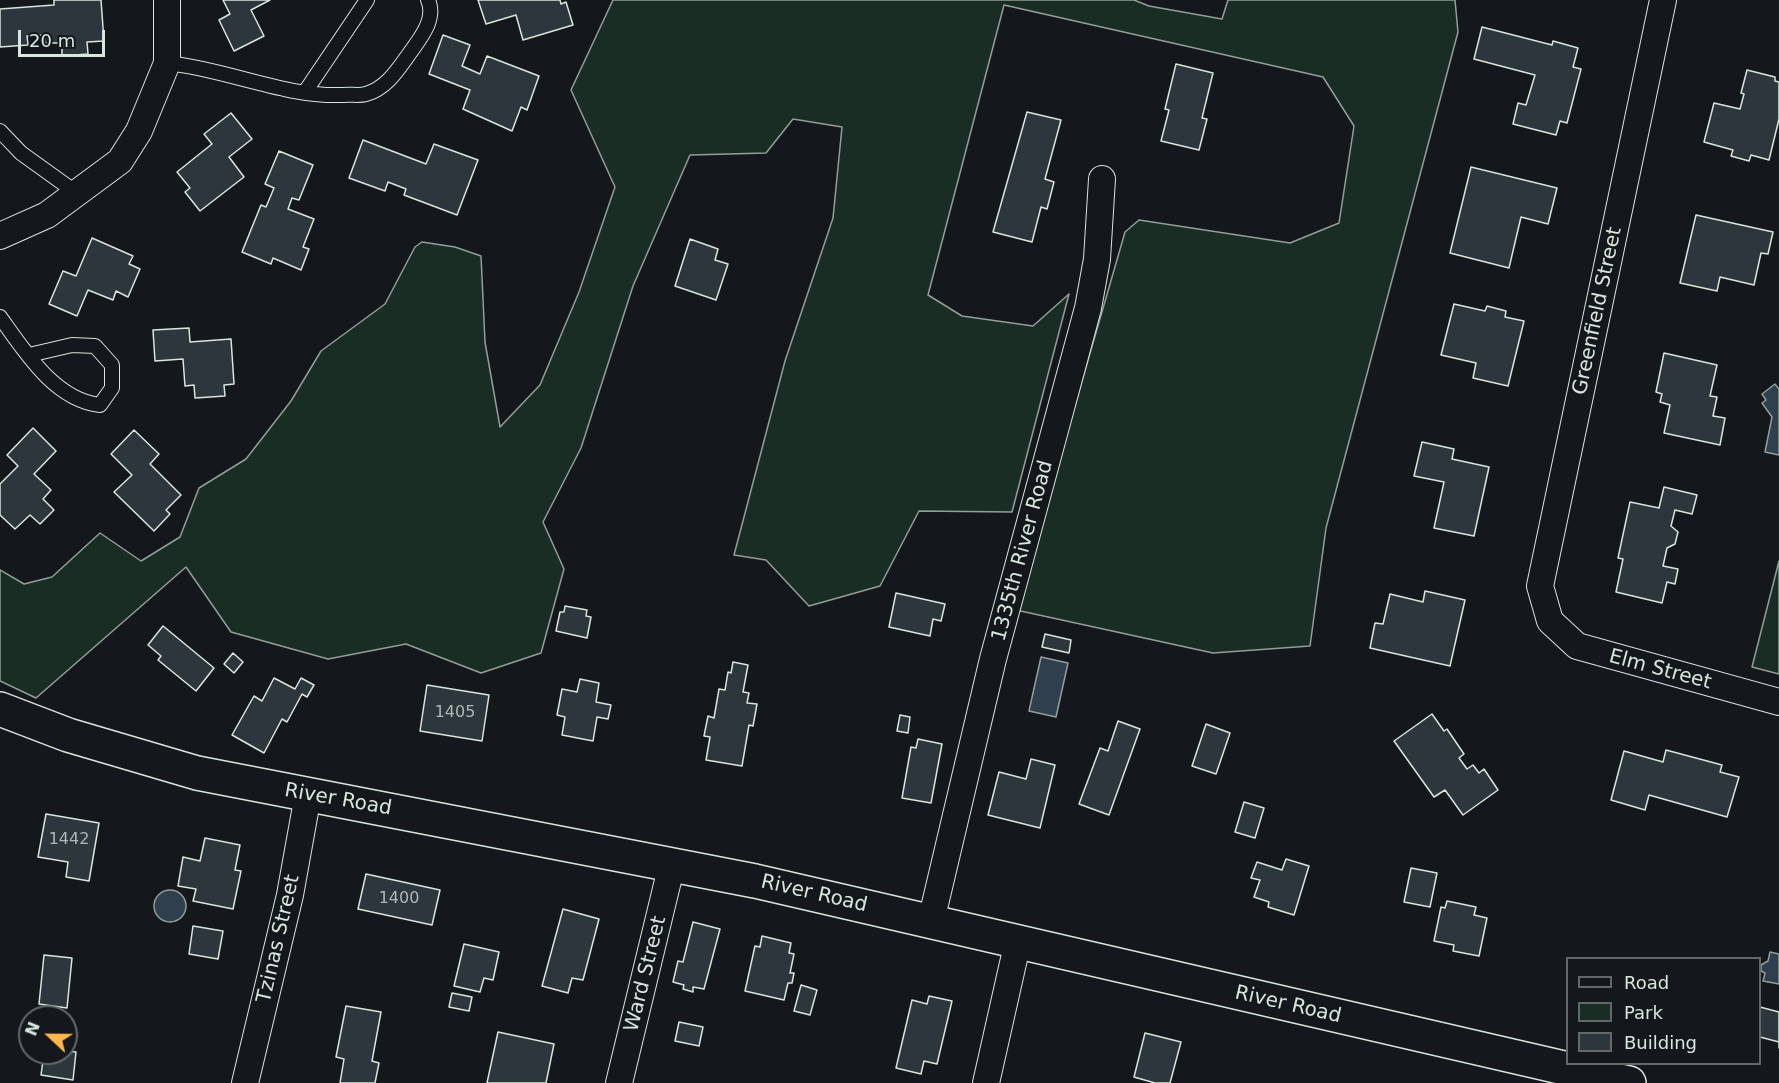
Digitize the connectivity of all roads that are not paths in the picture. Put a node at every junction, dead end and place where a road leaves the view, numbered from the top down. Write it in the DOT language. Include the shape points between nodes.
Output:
graph roads {
  1 [pos="167,0"];
  2 [pos="367,0"];
  3 [pos="428,0"];
  4 [pos="1663,0"];
  5 [pos="167,63"];
  6 [pos="305,92"];
  7 [pos="0,131"];
  8 [pos="1102,179"];
  9 [pos="78,194"];
  10 [pos="0,236"];
  11 [pos="0,317"];
  12 [pos="29,356"];
  13 [pos="1550,621"];
  14 [pos="1779,702"];
  15 [pos="0,709"];
  16 [pos="308,795"];
  17 [pos="672,864"];
  18 [pos="931,921"];
  19 [pos="1018,941"];
  20 [pos="245,1083"];
  21 [pos="619,1083"];
  22 [pos="986,1083"];
  23 [pos="1629,1083"];
  1 -- 5 [label="street"];
  2 -- 6 [label="lane"];
  3 -- 6 [label="lane" via="431,6 426,30 389,81 367,94 323,96"];
  4 -- 13 [label="street, Greenfield Street" via="1540,586"];
  5 -- 6 [label="lane" via="197,66 263,85"];
  5 -- 9 [label="street" via="154,100 126,153"];
  7 -- 9 [label="lane" via="21,153"];
  8 -- 18 [label="street, 1335th River Road" via="1097,259 1088,308 993,660"];
  9 -- 10 [label="street" via="47,215"];
  11 -- 12 [label="lane"];
  12 -- 12 [label="lane" via="64,393 86,403 100,405 112,388 112,366 95,346 72,345"];
  13 -- 14 [label="street, Elm Street" via="1577,646"];
  15 -- 16 [label="street, River Road" via="68,735 196,773"];
  16 -- 17 [label="street, River Road"];
  16 -- 20 [label="street, Tzinas Street" via="290,896"];
  17 -- 18 [label="street, River Road"];
  17 -- 21 [label="street, Ward Street"];
  18 -- 19 [label="street, River Road"];
  19 -- 22 [label="street"];
  19 -- 23 [label="street, River Road"];
}
